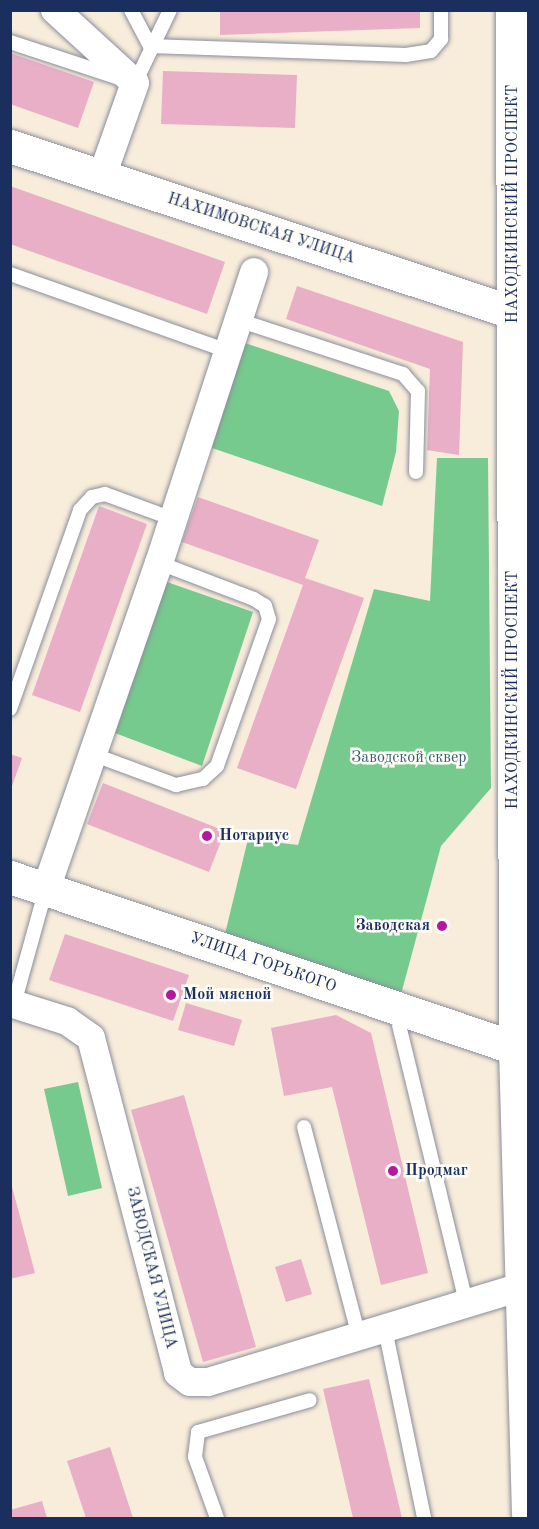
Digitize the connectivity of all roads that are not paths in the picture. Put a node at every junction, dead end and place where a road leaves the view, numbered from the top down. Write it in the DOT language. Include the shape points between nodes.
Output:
graph roads {
  1 [pos="55,10"];
  2 [pos="131,10"];
  3 [pos="170,10"];
  4 [pos="441,10"];
  5 [pos="512,10"];
  6 [pos="518,10"];
  7 [pos="528,12"];
  8 [pos="10,42"];
  9 [pos="150,46"];
  10 [pos="135,83"];
  11 [pos="10,146"];
  12 [pos="521,160"];
  13 [pos="102,176"];
  14 [pos="254,272"];
  15 [pos="10,274"];
  16 [pos="512,312"];
  17 [pos="238,320"];
  18 [pos="228,351"];
  19 [pos="520,363"];
  20 [pos="416,472"];
  21 [pos="173,519"];
  22 [pos="159,563"];
  23 [pos="521,656"];
  24 [pos="10,709"];
  25 [pos="92,754"];
  26 [pos="10,878"];
  27 [pos="46,889"];
  28 [pos="12,1004"];
  29 [pos="399,1025"];
  30 [pos="515,1048"];
  31 [pos="304,1127"];
  32 [pos="523,1286"];
  33 [pos="466,1302"];
  34 [pos="372,1333"];
  35 [pos="528,1393"];
  36 [pos="310,1400"];
  37 [pos="528,1514"];
  38 [pos="217,1518"];
  39 [pos="424,1518"];
  1 -- 10 [label="street"];
  2 -- 9 [label="lane"];
  3 -- 9 [label="lane"];
  4 -- 9 [label="lane" via="441,39 431,51 406,55"];
  5 -- 12 [label="main road, НАХОДКИНСКИЙ ПРОСПЕКТ"];
  6 -- 7 [label="lane"];
  8 -- 10 [label="lane"];
  9 -- 10 [label="lane"];
  10 -- 13 [label="street"];
  11 -- 13 [label="main road, НАХИМОВСКАЯ УЛИЦА"];
  12 -- 16 [label="main road, НАХОДКИНСКИЙ ПРОСПЕКТ"];
  13 -- 16 [label="main road, НАХИМОВСКАЯ УЛИЦА"];
  14 -- 17 [label="street"];
  15 -- 18 [label="lane"];
  16 -- 19 [label="main road, НАХОДКИНСКИЙ ПРОСПЕКТ"];
  17 -- 18 [label="street"];
  17 -- 20 [label="lane" via="403,375 418,391"];
  18 -- 21 [label="street"];
  19 -- 23 [label="main road, НАХОДКИНСКИЙ ПРОСПЕКТ"];
  21 -- 22 [label="street"];
  21 -- 24 [label="lane" via="105,494 92,497 80,510"];
  22 -- 25 [label="street"];
  22 -- 25 [label="lane" via="265,606 269,619 225,745 217,766 203,778 176,785"];
  23 -- 30 [label="main road, НАХОДКИНСКИЙ ПРОСПЕКТ"];
  25 -- 27 [label="street"];
  26 -- 27 [label="main road, УЛИЦА ГОРЬКОГО"];
  27 -- 28 [label="lane"];
  27 -- 30 [label="main road, УЛИЦА ГОРЬКОГО"];
  28 -- 34 [label="street, ЗАВОДСКАЯ УЛИЦА" via="67,1021 91,1038 178,1373 190,1382 208,1382"];
  29 -- 33 [label="lane"];
  30 -- 32 [label="main road, НАХОДКИНСКИЙ ПРОСПЕКТ"];
  31 -- 34 [label="lane"];
  32 -- 33 [label="street, ЗАВОДСКАЯ УЛИЦА"];
  32 -- 35 [label="main road, НАХОДКИНСКИЙ ПРОСПЕКТ"];
  33 -- 34 [label="street, ЗАВОДСКАЯ УЛИЦА"];
  34 -- 39 [label="lane"];
  35 -- 37 [label="main road, НАХОДКИНСКИЙ ПРОСПЕКТ"];
  36 -- 38 [label="lane" via="198,1432 195,1457"];
}
